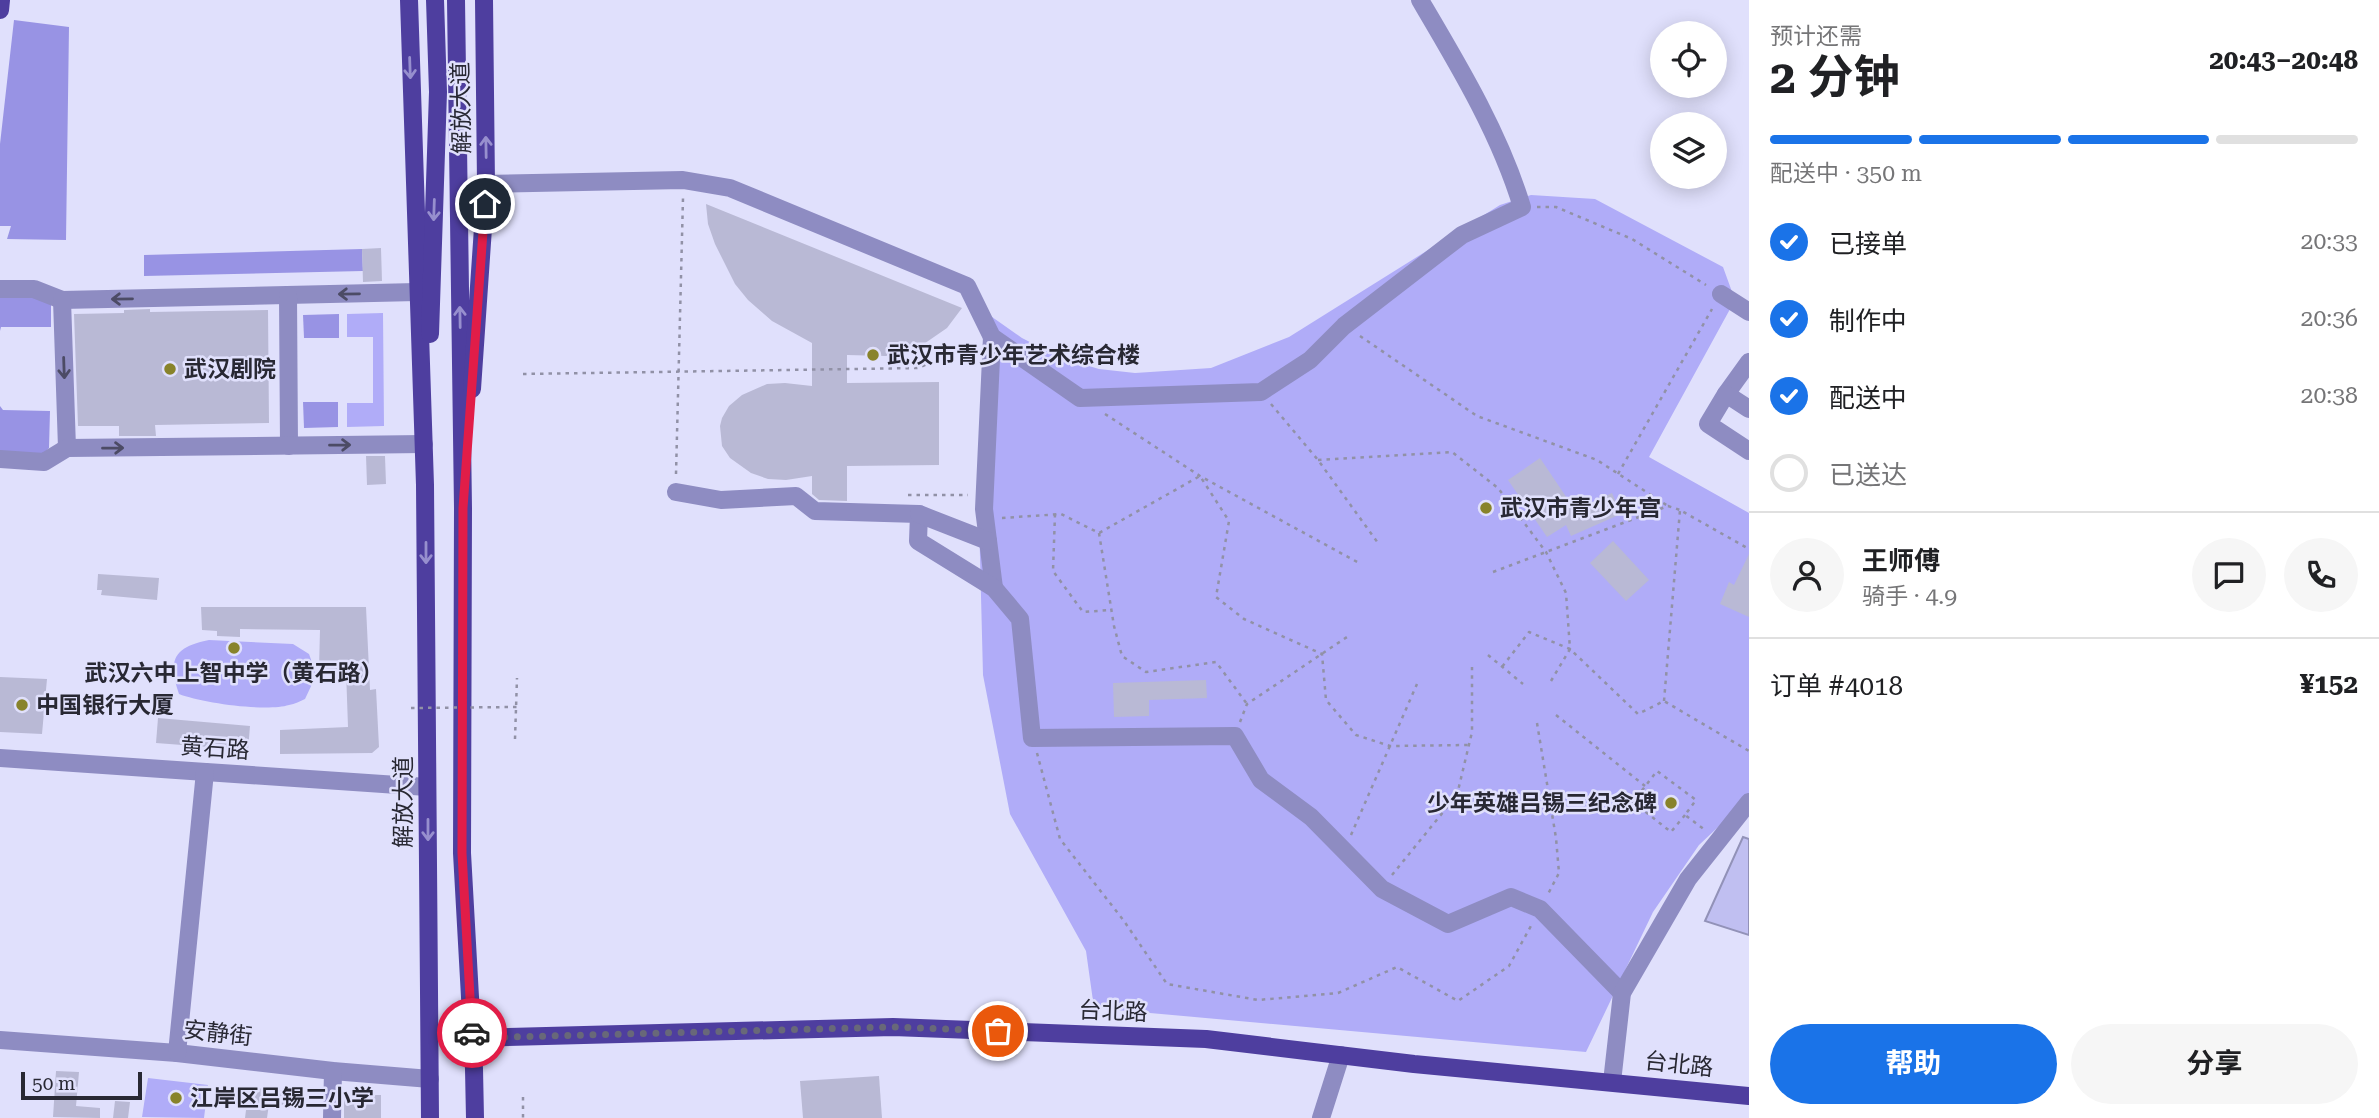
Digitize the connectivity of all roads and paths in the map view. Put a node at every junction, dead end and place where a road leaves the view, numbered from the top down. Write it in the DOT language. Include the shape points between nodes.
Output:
graph roads {
  1 [pos="1,0"];
  2 [pos="409,0"];
  3 [pos="435,0"];
  4 [pos="456,0"];
  5 [pos="484,0"];
  6 [pos="1420,0"];
  7 [pos="0,10"];
  8 [pos="683,180"];
  9 [pos="486,184"];
  10 [pos="1522,207"];
  11 [pos="0,289"];
  12 [pos="418,292"];
  13 [pos="1721,294"];
  14 [pos="288,295"];
  15 [pos="62,300"];
  16 [pos="1749,312"];
  17 [pos="1344,326"];
  18 [pos="992,337"];
  19 [pos="1749,362"];
  20 [pos="679,372"];
  21 [pos="523,374"];
  22 [pos="1261,392"];
  23 [pos="1726,394"];
  24 [pos="1080,398"];
  25 [pos="1749,409"];
  26 [pos="424,444"];
  27 [pos="289,446"];
  28 [pos="67,448"];
  29 [pos="1749,451"];
  30 [pos="0,459"];
  31 [pos="1318,460"];
  32 [pos="1618,474"];
  33 [pos="1200,476"];
  34 [pos="425,485"];
  35 [pos="676,492"];
  36 [pos="1668,506"];
  37 [pos="463,508"];
  38 [pos="1680,510"];
  39 [pos="919,514"];
  40 [pos="1055,514"];
  41 [pos="985,519"];
  42 [pos="1099,533"];
  43 [pos="988,541"];
  44 [pos="1378,543"];
  45 [pos="1749,550"];
  46 [pos="1546,552"];
  47 [pos="1359,563"];
  48 [pos="1493,572"];
  49 [pos="994,588"];
  50 [pos="1111,610"];
  51 [pos="1350,635"];
  52 [pos="1570,649"];
  53 [pos="1322,654"];
  54 [pos="1488,655"];
  55 [pos="1472,667"];
  56 [pos="1502,667"];
  57 [pos="516,678"];
  58 [pos="1551,681"];
  59 [pos="1417,684"];
  60 [pos="1523,684"];
  61 [pos="1664,701"];
  62 [pos="1247,704"];
  63 [pos="517,707"];
  64 [pos="411,708"];
  65 [pos="1556,715"];
  66 [pos="1536,723"];
  67 [pos="1235,736"];
  68 [pos="1032,738"];
  69 [pos="515,739"];
  70 [pos="1390,746"];
  71 [pos="1468,746"];
  72 [pos="1749,751"];
  73 [pos="0,758"];
  74 [pos="205,772"];
  75 [pos="1645,786"];
  76 [pos="427,787"];
  77 [pos="1749,802"];
  78 [pos="1685,815"];
  79 [pos="1719,840"];
  80 [pos="1345,850"];
  81 [pos="1381,889"];
  82 [pos="1540,909"];
  83 [pos="1622,993"];
  84 [pos="472,1038"];
  85 [pos="0,1040"];
  86 [pos="177,1054"];
  87 [pos="1340,1055"];
  88 [pos="333,1071"];
  89 [pos="430,1079"];
  90 [pos="1612,1082"];
  91 [pos="1749,1096"];
  92 [pos="523,1097"];
  93 [pos="332,1118"];
  94 [pos="430,1118"];
  95 [pos="475,1118"];
  96 [pos="523,1118"];
  97 [pos="1321,1118"];
  1 -- 7 [label="main road"];
  2 -- 12 [label="main road, 解放大道, one-way"];
  3 -- 34 [label="main road, 解放大道, one-way" via="438,92"];
  37 -- 4 [label="main road, 解放大道, one-way"];
  9 -- 5 [label="main road, 解放大道, one-way"];
  6 -- 10 [label="street" via="1466,78"];
  8 -- 9 [label="street"];
  8 -- 18 [label="street" via="730,188 967,286"];
  8 -- 20 [label="path"];
  9 -- 37 [label="main road, 解放大道"];
  10 -- 13 [label="path" via="1556,207 1632,239"];
  10 -- 17 [label="street" via="1462,235"];
  11 -- 15 [label="street" via="34,289"];
  12 -- 14 [label="street, one-way"];
  12 -- 26 [label="main road, 解放大道"];
  13 -- 16 [label="street"];
  13 -- 32 [label="path"];
  14 -- 15 [label="street, one-way"];
  14 -- 27 [label="street"];
  15 -- 28 [label="street, one-way"];
  17 -- 22 [label="street" via="1310,360"];
  17 -- 32 [label="path" via="1477,415 1597,460"];
  18 -- 20 [label="path" via="918,368"];
  18 -- 24 [label="street"];
  18 -- 41 [label="street"];
  19 -- 23 [label="street"];
  20 -- 21 [label="path"];
  20 -- 35 [label="path"];
  22 -- 24 [label="street"];
  22 -- 31 [label="path"];
  23 -- 25 [label="street"];
  23 -- 29 [label="street" via="1708,424"];
  24 -- 33 [label="path"];
  27 -- 26 [label="street, one-way"];
  26 -- 34 [label="main road, 解放大道"];
  28 -- 27 [label="street, one-way"];
  28 -- 30 [label="street" via="44,463"];
  31 -- 44 [label="path"];
  31 -- 46 [label="path" via="1452,453 1498,488"];
  32 -- 36 [label="path"];
  33 -- 42 [label="path"];
  33 -- 47 [label="path"];
  33 -- 53 [label="path" via="1229,521 1216,597 1244,619"];
  34 -- 76 [label="main road, 解放大道, one-way"];
  35 -- 39 [label="street" via="721,500 796,496 815,511"];
  36 -- 38 [label="path"];
  36 -- 46 [label="path"];
  37 -- 84 [label="main road, 解放大道" via="462,853"];
  38 -- 45 [label="path"];
  38 -- 61 [label="path"];
  39 -- 43 [label="street"];
  39 -- 49 [label="street" via="918,541"];
  40 -- 41 [label="path"];
  40 -- 42 [label="path"];
  40 -- 50 [label="path" via="1053,571 1083,612"];
  41 -- 43 [label="street"];
  42 -- 50 [label="path"];
  43 -- 49 [label="street"];
  46 -- 48 [label="path"];
  46 -- 52 [label="path" via="1566,593"];
  49 -- 68 [label="street" via="1020,619"];
  50 -- 62 [label="path" via="1122,656 1146,672 1216,662"];
  51 -- 53 [label="path"];
  52 -- 56 [label="path" via="1530,632"];
  52 -- 58 [label="path"];
  52 -- 61 [label="path" via="1638,714"];
  53 -- 62 [label="path"];
  53 -- 70 [label="path" via="1326,700 1356,735"];
  54 -- 56 [label="path"];
  55 -- 71 [label="path"];
  56 -- 60 [label="path"];
  57 -- 63 [label="path"];
  59 -- 70 [label="path"];
  61 -- 72 [label="path"];
  62 -- 67 [label="path"];
  63 -- 64 [label="path, bridge"];
  63 -- 69 [label="path"];
  65 -- 75 [label="path"];
  66 -- 82 [label="path" via="1559,873"];
  67 -- 68 [label="street"];
  67 -- 80 [label="street" via="1261,780 1311,817"];
  68 -- 82 [label="path" via="1060,839 1167,984 1258,1000 1338,993 1397,967 1458,1002 1509,966"];
  70 -- 71 [label="path"];
  70 -- 80 [label="path"];
  71 -- 81 [label="path" via="1457,794"];
  73 -- 74 [label="street, 黄石路"];
  74 -- 76 [label="street, 黄石路"];
  74 -- 86 [label="street"];
  75 -- 78 [label="path" via="1657,771 1696,800"];
  75 -- 78 [label="path" via="1633,803 1671,832"];
  76 -- 89 [label="main road, 解放大道, one-way"];
  77 -- 79 [label="street"];
  78 -- 79 [label="path"];
  79 -- 83 [label="street" via="1688,879"];
  80 -- 81 [label="street"];
  81 -- 82 [label="street" via="1448,923 1511,897"];
  82 -- 83 [label="street"];
  83 -- 90 [label="street"];
  84 -- 87 [label="main road, 台北路" via="893,1027 1206,1039"];
  84 -- 95 [label="main road, 解放大道"];
  85 -- 86 [label="street, 安静街"];
  86 -- 88 [label="street, 安静街"];
  87 -- 90 [label="main road, 台北路"];
  87 -- 97 [label="street"];
  88 -- 89 [label="street, 安静街"];
  88 -- 93 [label="street"];
  89 -- 94 [label="main road, 解放大道"];
  90 -- 91 [label="main road, 台北路"];
  92 -- 96 [label="path"];
}
